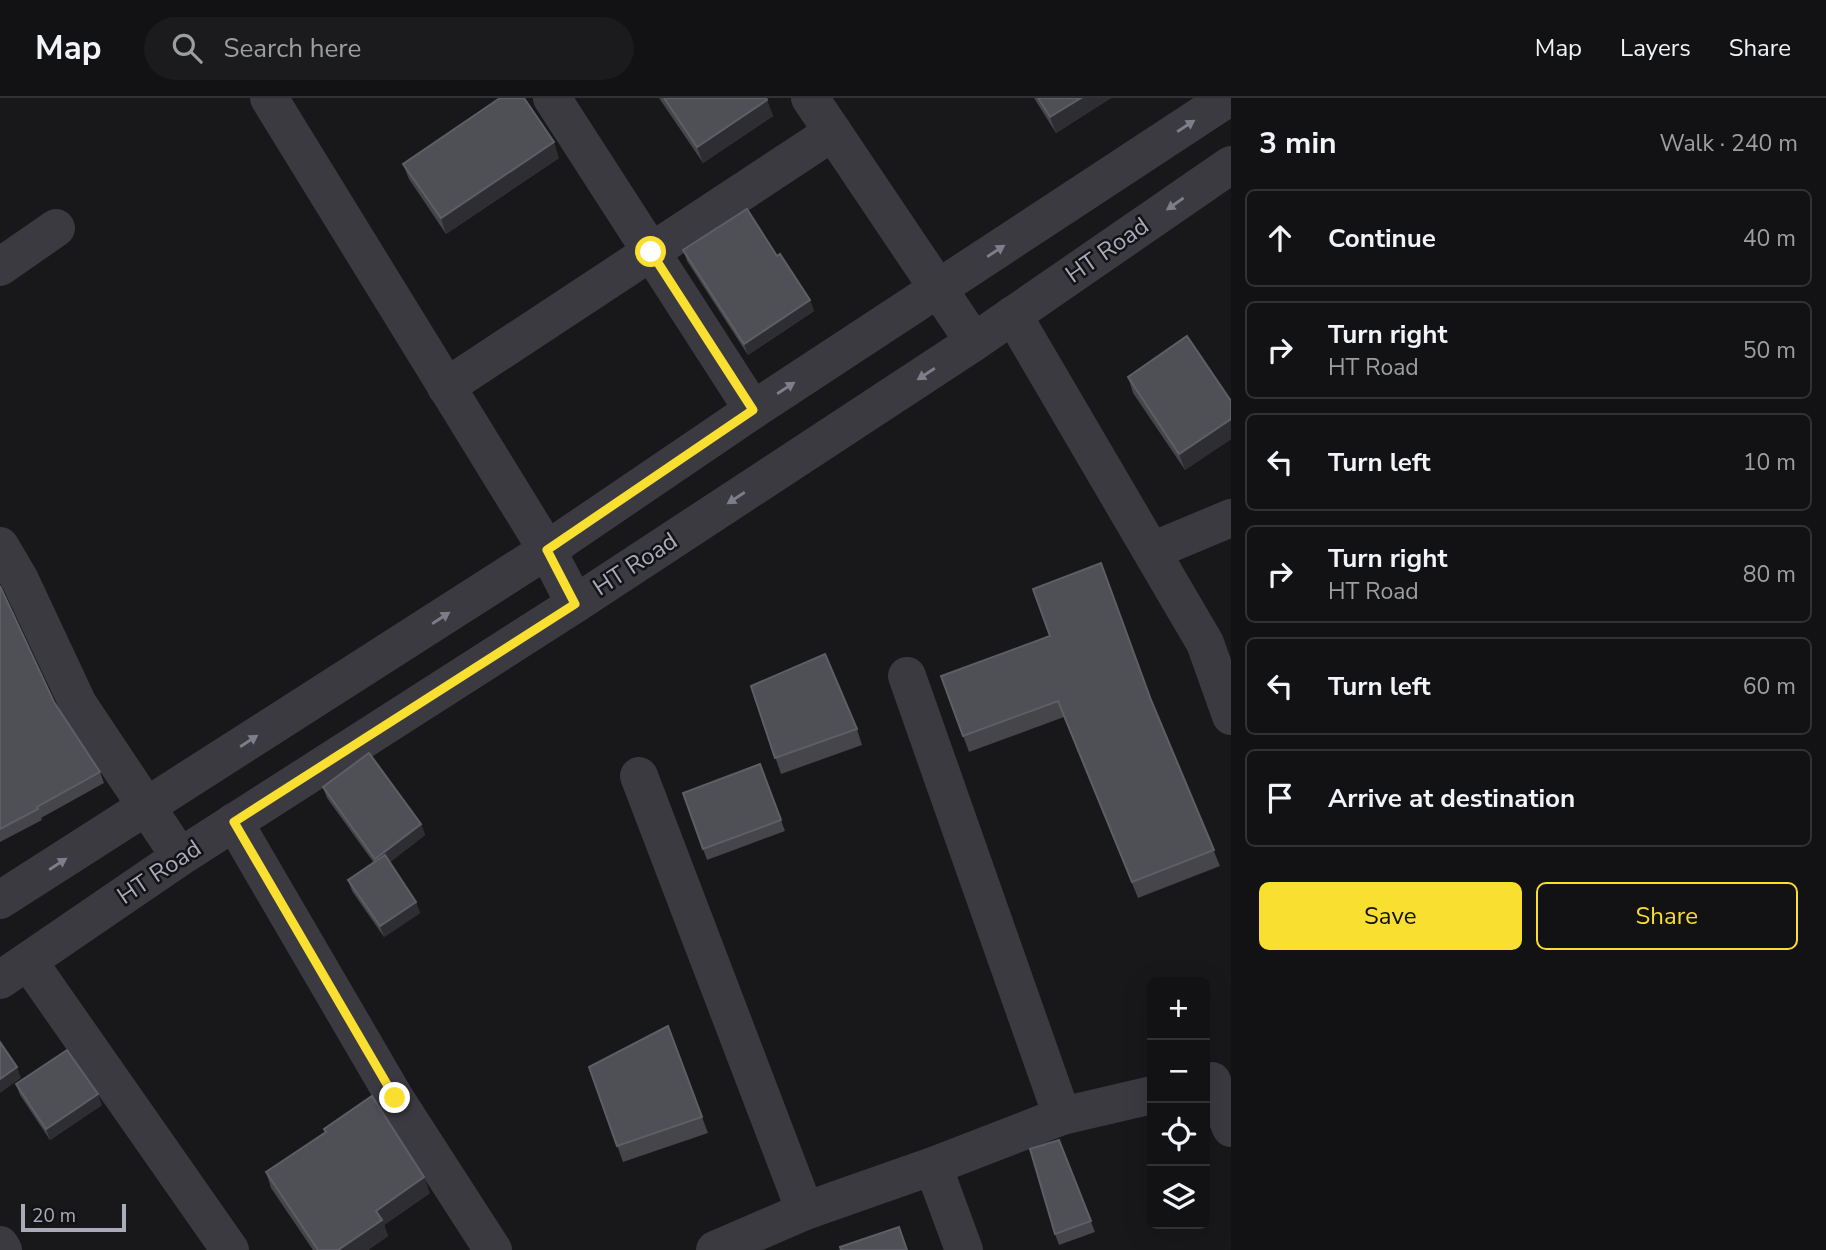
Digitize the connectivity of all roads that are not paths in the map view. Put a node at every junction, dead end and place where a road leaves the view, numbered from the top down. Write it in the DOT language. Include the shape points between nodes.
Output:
graph roads {
  1 [pos="269,98"];
  2 [pos="552,98"];
  3 [pos="810,98"];
  4 [pos="1227,98"];
  5 [pos="833,132"];
  6 [pos="1230,166"];
  7 [pos="56,228"];
  8 [pos="651,252"];
  9 [pos="0,267"];
  10 [pos="939,288"];
  11 [pos="1013,315"];
  12 [pos="974,342"];
  13 [pos="446,387"];
  14 [pos="753,410"];
  15 [pos="1231,518"];
  16 [pos="0,546"];
  17 [pos="547,550"];
  18 [pos="1152,551"];
  19 [pos="575,604"];
  20 [pos="907,676"];
  21 [pos="1231,716"];
  22 [pos="639,776"];
  23 [pos="145,807"];
  24 [pos="234,822"];
  25 [pos="180,857"];
  26 [pos="0,900"];
  27 [pos="14,971"];
  28 [pos="1216,1077"];
  29 [pos="1147,1096"];
  30 [pos="1062,1116"];
  31 [pos="1231,1128"];
  32 [pos="933,1166"];
  33 [pos="805,1211"];
  34 [pos="0,1245"];
  35 [pos="3,1250"];
  36 [pos="230,1250"];
  37 [pos="493,1250"];
  38 [pos="715,1250"];
  39 [pos="964,1250"];
  1 -- 13 [label="street"];
  2 -- 8 [label="street"];
  3 -- 5 [label="street"];
  10 -- 4 [label="street, one-way"];
  5 -- 8 [label="street"];
  5 -- 10 [label="street"];
  6 -- 11 [label="street, HT Road, one-way"];
  7 -- 9 [label="street"];
  8 -- 13 [label="street"];
  8 -- 14 [label="street"];
  10 -- 12 [label="street"];
  14 -- 10 [label="street, one-way"];
  11 -- 12 [label="street, HT Road"];
  11 -- 18 [label="street"];
  12 -- 19 [label="street, HT Road, one-way"];
  13 -- 17 [label="street"];
  14 -- 17 [label="street"];
  15 -- 18 [label="street"];
  16 -- 23 [label="street" via="78,704"];
  17 -- 19 [label="street"];
  23 -- 17 [label="street, one-way"];
  18 -- 21 [label="street" via="1205,643"];
  19 -- 24 [label="street, HT Road"];
  20 -- 30 [label="street"];
  22 -- 33 [label="street"];
  23 -- 25 [label="street"];
  26 -- 23 [label="street, one-way"];
  24 -- 25 [label="street, HT Road"];
  24 -- 37 [label="street" via="395,1098"];
  25 -- 27 [label="street, HT Road"];
  27 -- 36 [label="street"];
  28 -- 31 [label="street"];
  29 -- 30 [label="street"];
  30 -- 32 [label="street"];
  32 -- 33 [label="street"];
  32 -- 39 [label="street"];
  33 -- 38 [label="street"];
  34 -- 35 [label="street"];
}
